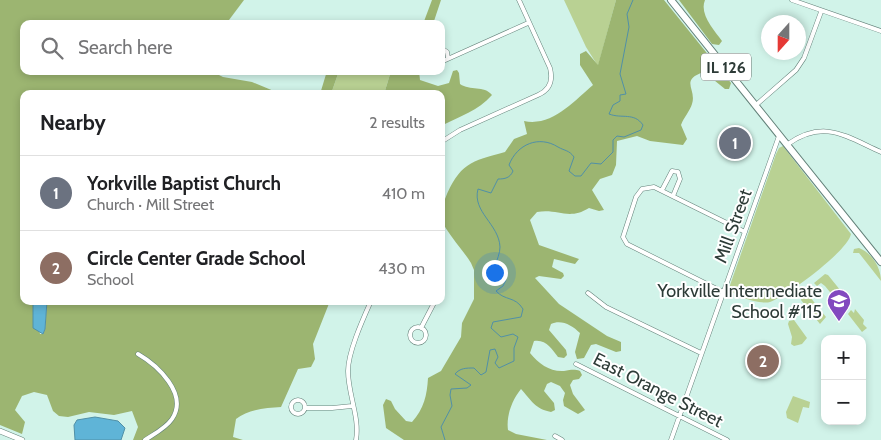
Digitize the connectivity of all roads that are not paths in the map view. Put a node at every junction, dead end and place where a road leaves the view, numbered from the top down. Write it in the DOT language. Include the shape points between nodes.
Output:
graph roads {
  1 [pos="519,0"];
  2 [pos="672,0"];
  3 [pos="792,0"];
  4 [pos="821,12"];
  5 [pos="528,23"];
  6 [pos="881,31"];
  7 [pos="445,50"];
  8 [pos="448,58"];
  9 [pos="445,60"];
  10 [pos="756,105"];
  11 [pos="780,134"];
  12 [pos="445,139"];
  13 [pos="788,144"];
  14 [pos="881,152"];
  15 [pos="662,190"];
  16 [pos="673,196"];
  17 [pos="745,232"];
  18 [pos="881,262"];
  19 [pos="723,292"];
  20 [pos="588,293"];
  21 [pos="370,305"];
  22 [pos="433,305"];
  23 [pos="421,328"];
  24 [pos="701,353"];
  25 [pos="138,354"];
  26 [pos="576,364"];
  27 [pos="352,406"];
  28 [pos="305,408"];
  29 [pos="679,416"];
  30 [pos="0,431"];
  31 [pos="555,436"];
  32 [pos="22,440"];
  33 [pos="145,440"];
  34 [pos="356,440"];
  35 [pos="562,440"];
  36 [pos="671,440"];
  37 [pos="727,440"];
  1 -- 5 [label="street"];
  2 -- 10 [label="main road, IL 126"];
  3 -- 4 [label="street"];
  4 -- 6 [label="street"];
  4 -- 10 [label="street" via="800,64"];
  5 -- 8 [label="street"];
  5 -- 12 [label="street" via="550,68 552,79 547,89"];
  7 -- 8 [label="street"];
  8 -- 9 [label="street"];
  10 -- 11 [label="main road, IL 126"];
  11 -- 13 [label="main road"];
  11 -- 17 [label="street, Mill Street"];
  13 -- 14 [label="street" via="805,133 827,130"];
  13 -- 18 [label="main road"];
  15 -- 16 [label="street"];
  15 -- 16 [label="street" via="668,174 678,172 680,179"];
  15 -- 19 [label="street" via="650,187 640,191 623,237 625,241"];
  16 -- 17 [label="street"];
  17 -- 19 [label="street, Mill Street"];
  19 -- 24 [label="street, Mill Street"];
  20 -- 24 [label="street" via="606,307"];
  21 -- 27 [label="street" via="348,364"];
  22 -- 23 [label="street"];
  23 -- 23 [label="street" via="410,333 411,339 422,342 425,331"];
  24 -- 29 [label="street, Mill Street"];
  25 -- 33 [label="street" via="161,373 177,402 172,419"];
  26 -- 29 [label="street, East Orange Street"];
  27 -- 28 [label="street"];
  27 -- 34 [label="street"];
  29 -- 36 [label="street, Mill Street"];
  29 -- 37 [label="street, East Orange Street"];
  30 -- 32 [label="street"];
  31 -- 35 [label="street"];
}
